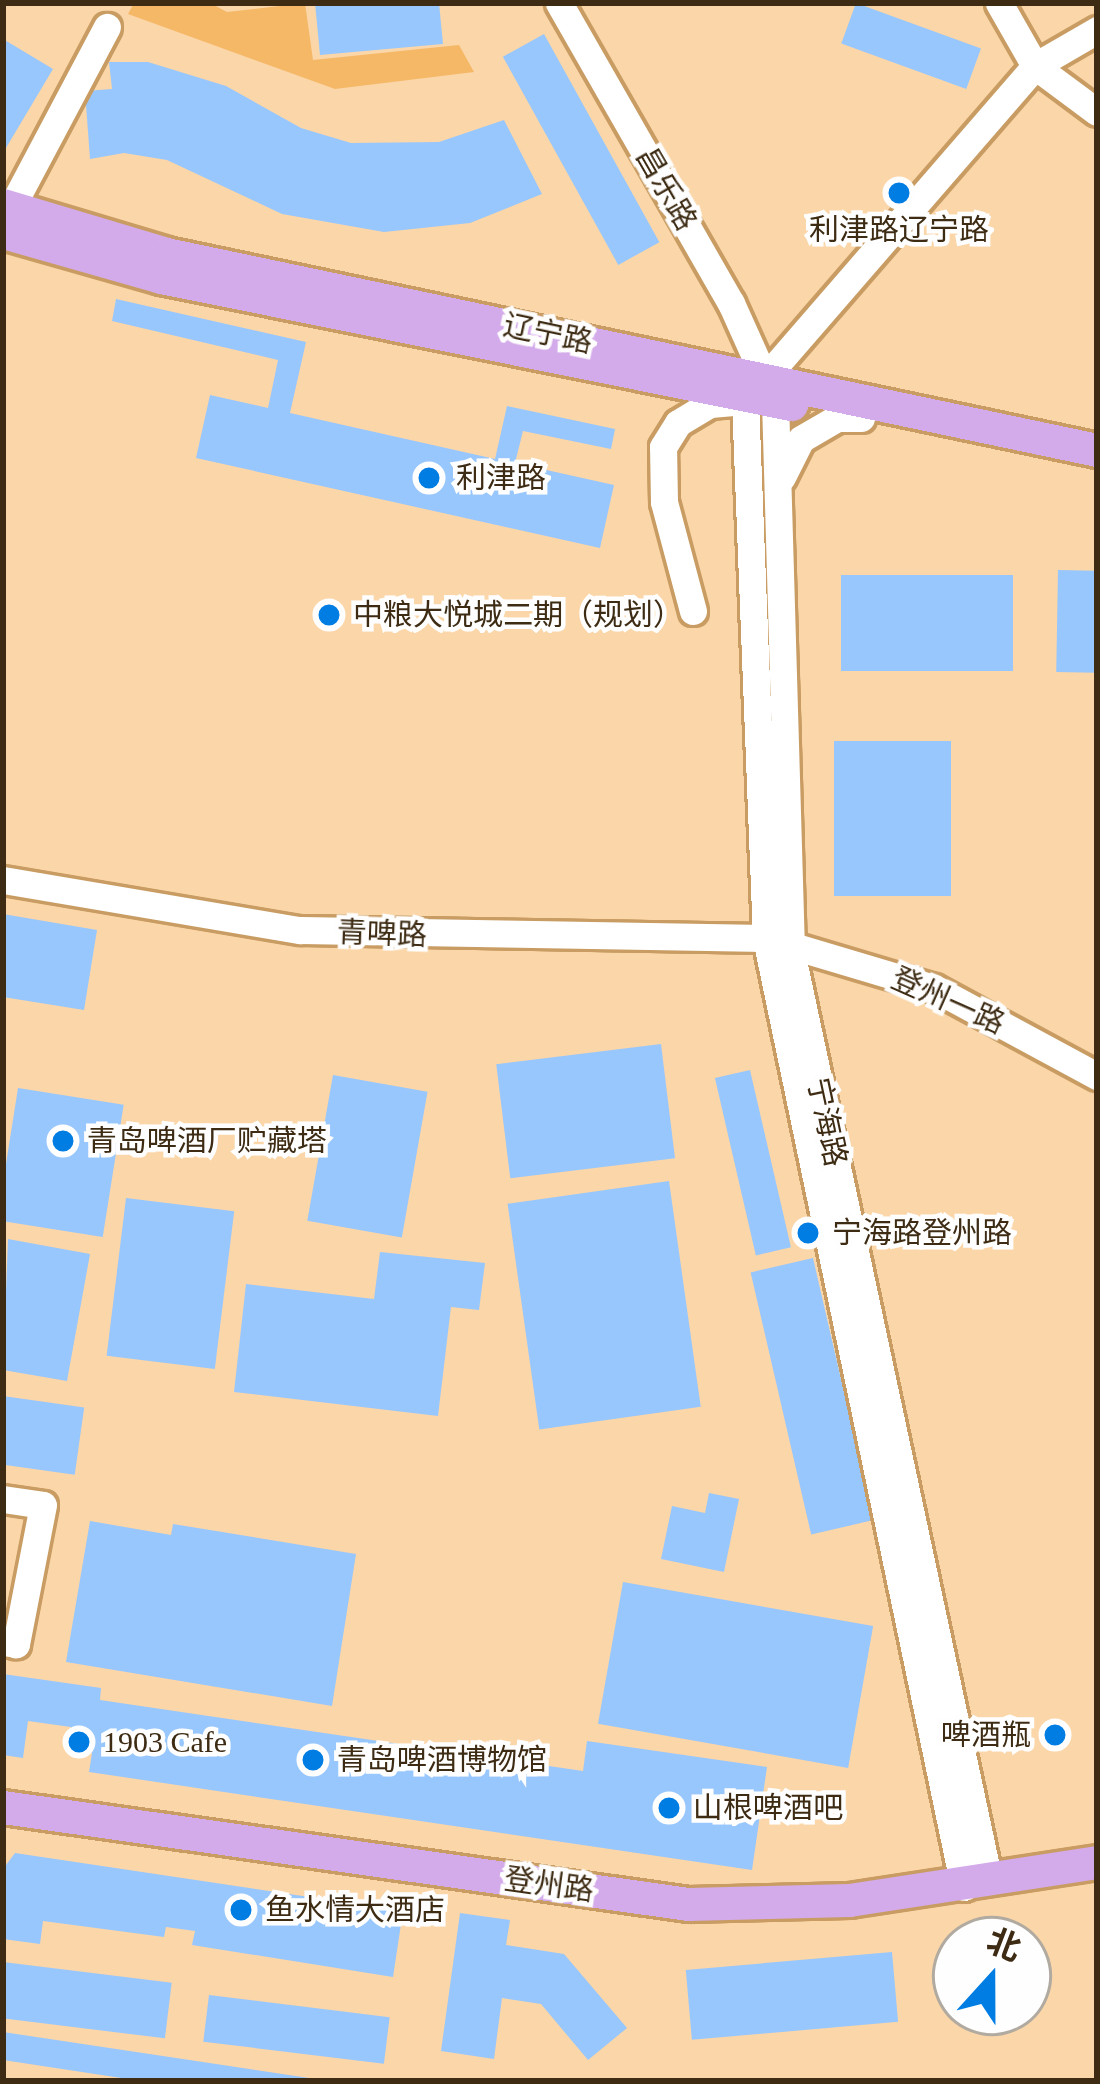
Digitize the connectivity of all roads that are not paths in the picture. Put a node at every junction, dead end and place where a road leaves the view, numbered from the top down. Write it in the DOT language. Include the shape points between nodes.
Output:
graph roads {
  1 [pos="559,3"];
  2 [pos="999,3"];
  3 [pos="107,27"];
  4 [pos="1097,30"];
  5 [pos="1035,67"];
  6 [pos="1097,112"];
  7 [pos="6,215"];
  8 [pos="761,394"];
  9 [pos="861,418"];
  10 [pos="1097,451"];
  11 [pos="1097,467"];
  12 [pos="779,487"];
  13 [pos="693,611"];
  14 [pos="3,880"];
  15 [pos="778,944"];
  16 [pos="1097,1076"];
  17 [pos="3,1499"];
  18 [pos="3,1642"];
  19 [pos="3,1807"];
  20 [pos="1097,1862"];
  21 [pos="976,1884"];
  1 -- 8 [label="street, 昌乐路" via="731,303"];
  2 -- 5 [label="street"];
  3 -- 7 [label="street"];
  4 -- 5 [label="street"];
  5 -- 6 [label="street"];
  5 -- 8 [label="street"];
  7 -- 8 [label="main road, 辽宁路"];
  8 -- 9 [label="main road, 辽宁路"];
  8 -- 10 [label="main road, 辽宁路"];
  8 -- 12 [label="street, 宁海路"];
  8 -- 13 [label="street" via="694,413 663,447 664,502"];
  8 -- 15 [label="street, 宁海路"];
  9 -- 11 [label="main road, 辽宁路"];
  9 -- 12 [label="street" via="837,418 801,440"];
  12 -- 15 [label="street, 宁海路"];
  14 -- 15 [label="street, 青啤路" via="300,930"];
  15 -- 16 [label="street, 登州一路" via="934,988"];
  15 -- 21 [label="street, 宁海路"];
  17 -- 18 [label="street" via="43,1505 16,1644"];
  19 -- 21 [label="main road, 登州路" via="688,1904 849,1900"];
  20 -- 21 [label="main road, 登州路"];
}
